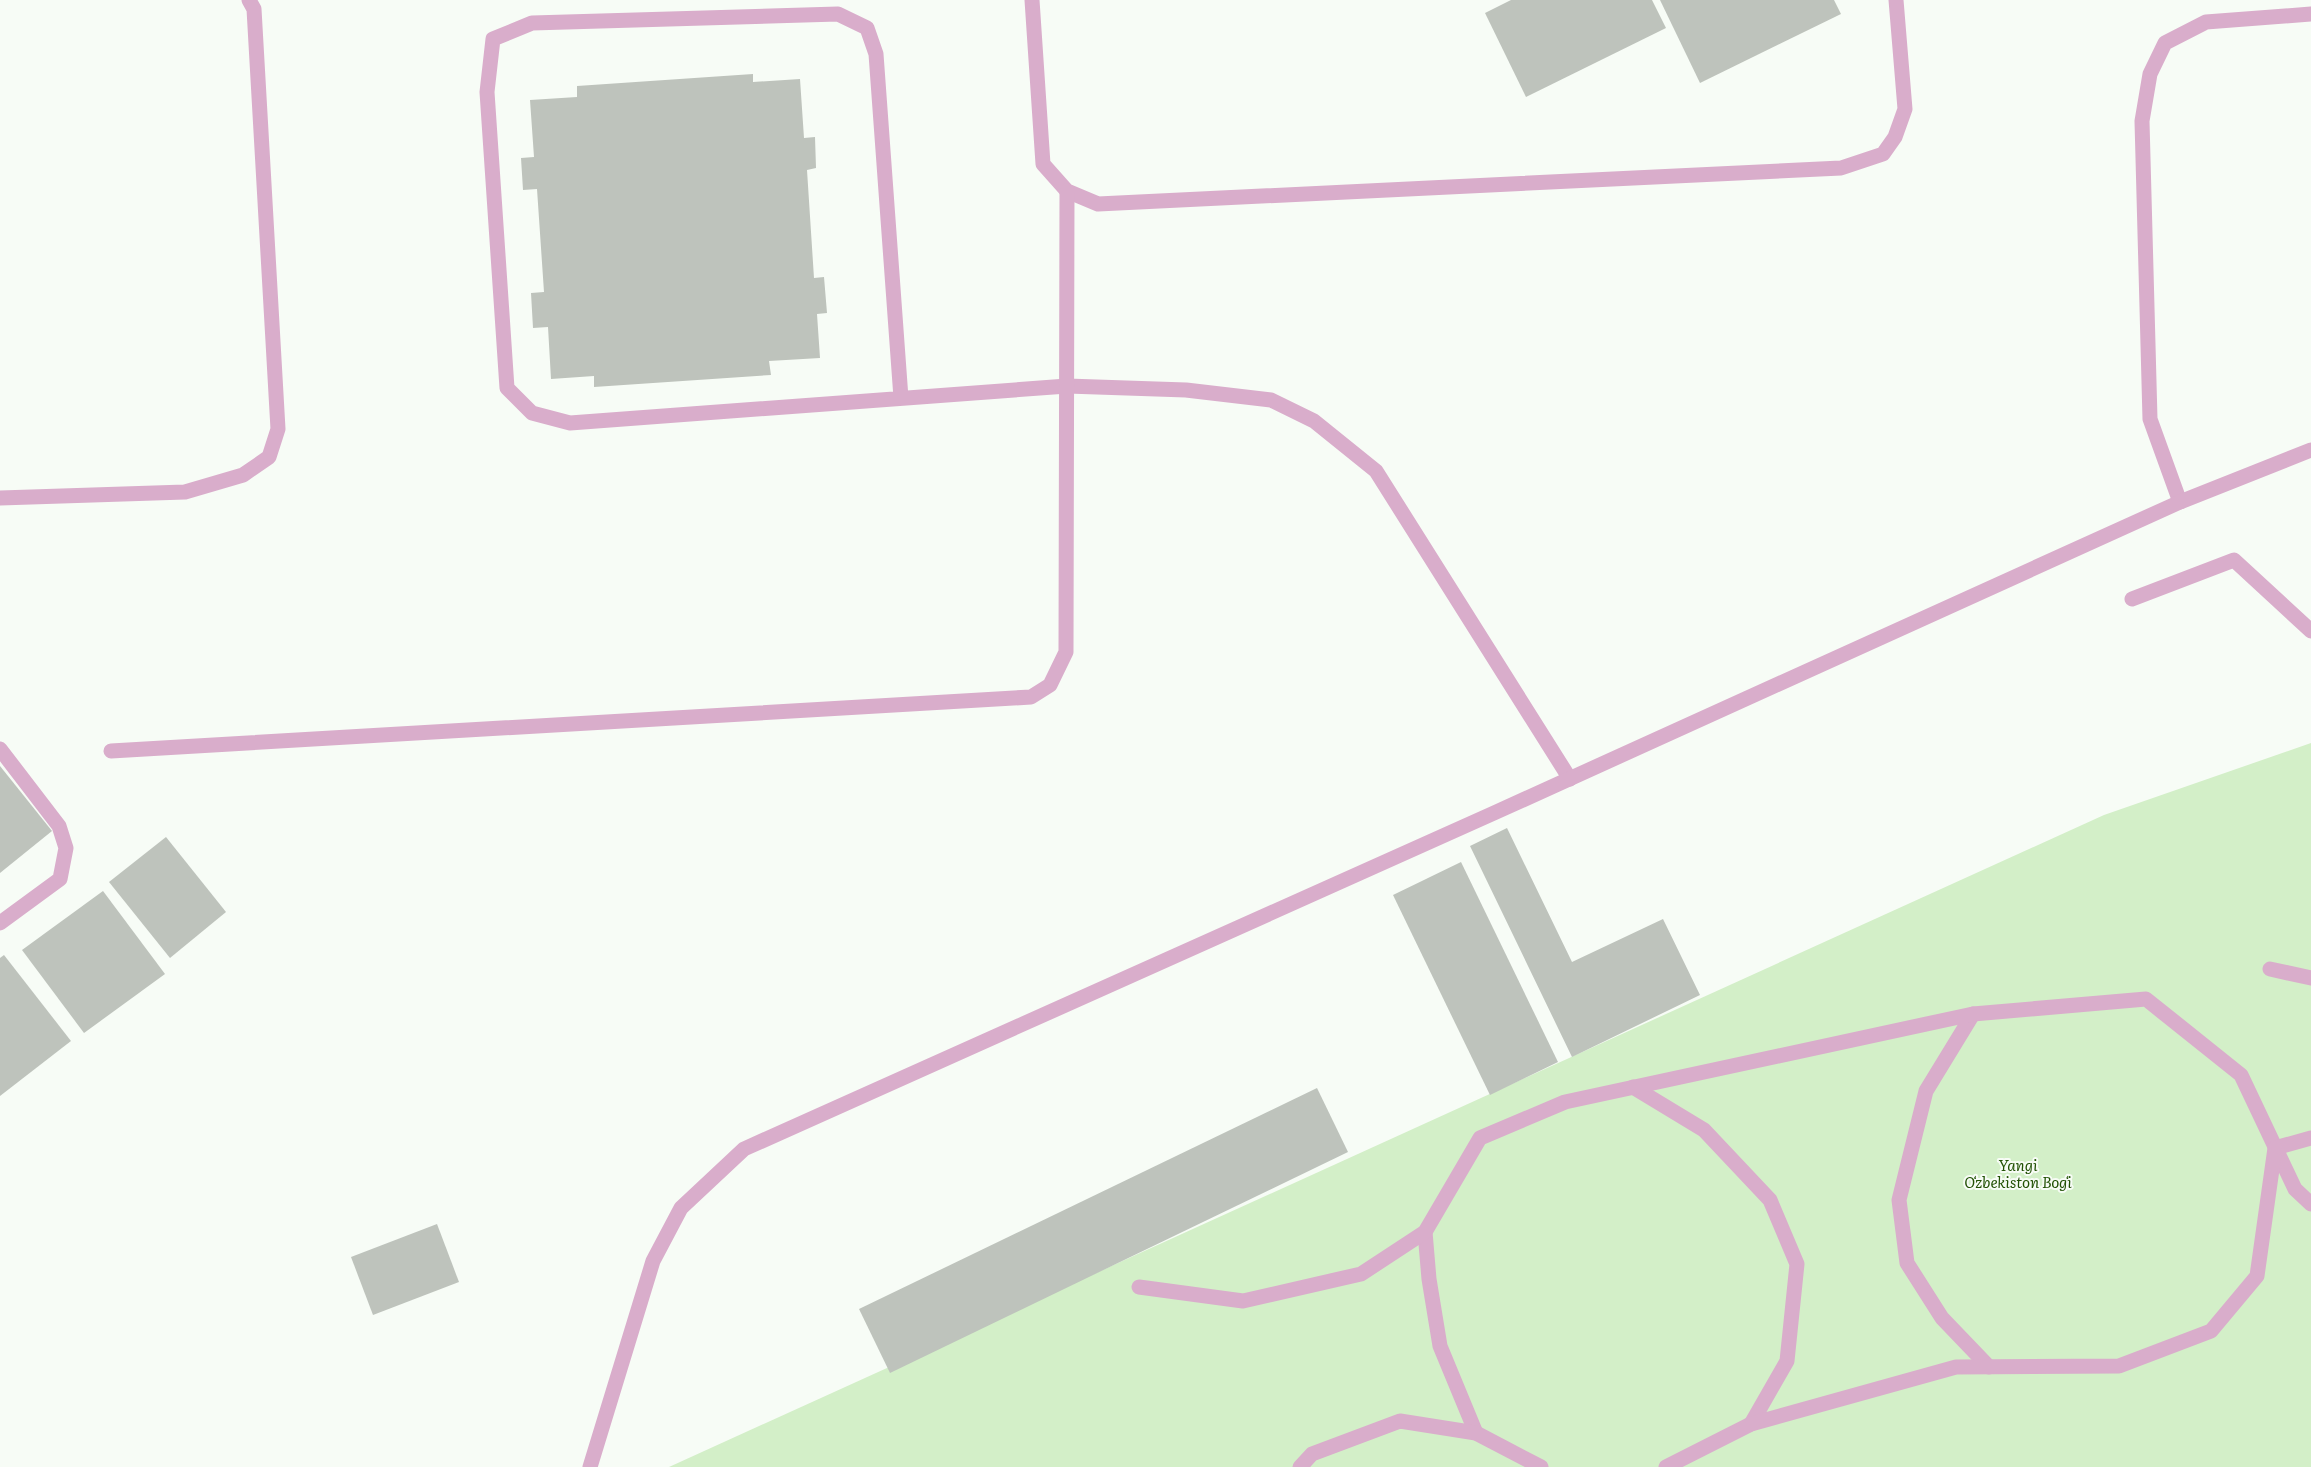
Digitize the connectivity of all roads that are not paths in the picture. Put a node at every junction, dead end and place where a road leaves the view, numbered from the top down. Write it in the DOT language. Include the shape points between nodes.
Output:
graph roads {
  1 [pos="249,0"];
  2 [pos="1032,0"];
  3 [pos="1896,0"];
  4 [pos="2311,14"];
  5 [pos="1067,191"];
  6 [pos="1067,386"];
  7 [pos="901,398"];
  8 [pos="2311,450"];
  9 [pos="0,498"];
  10 [pos="2180,502"];
  11 [pos="2132,599"];
  12 [pos="2311,631"];
  13 [pos="0,749"];
  14 [pos="111,751"];
  15 [pos="1570,779"];
  16 [pos="0,923"];
  17 [pos="2270,969"];
  18 [pos="2311,978"];
  19 [pos="1973,1014"];
  20 [pos="1633,1087"];
  21 [pos="2311,1138"];
  22 [pos="2276,1148"];
  23 [pos="2311,1204"];
  24 [pos="1425,1232"];
  25 [pos="1139,1287"];
  26 [pos="1989,1367"];
  27 [pos="1751,1424"];
  28 [pos="1476,1433"];
  29 [pos="590,1467"];
  30 [pos="1300,1467"];
  31 [pos="1541,1467"];
  32 [pos="1666,1467"];
  1 -- 9 [label="street" via="254,9 278,429 269,457 243,475 185,492"];
  2 -- 5 [label="street" via="1043,164"];
  3 -- 5 [label="street" via="1905,109 1895,137 1883,154 1841,168 1098,204"];
  4 -- 10 [label="street" via="2206,22 2165,43 2150,74 2142,121 2150,419"];
  5 -- 6 [label="street"];
  6 -- 7 [label="street"];
  6 -- 14 [label="street" via="1066,652 1050,685 1031,697"];
  6 -- 15 [label="street" via="1186,390 1271,400 1314,421 1376,471"];
  7 -- 7 [label="street" via="570,423 532,413 507,388 487,92 493,40 532,23 838,14 867,28 876,54"];
  8 -- 10 [label="street"];
  10 -- 15 [label="street"];
  11 -- 12 [label="street" via="2234,560"];
  13 -- 16 [label="street" via="59,826 66,848 60,879"];
  15 -- 29 [label="street" via="744,1149 681,1208 654,1261"];
  17 -- 18 [label="street"];
  19 -- 20 [label="street"];
  19 -- 22 [label="street" via="2146,999 2241,1075"];
  19 -- 26 [label="street" via="1926,1091 1899,1200 1907,1263 1942,1318"];
  20 -- 24 [label="street" via="1565,1102 1480,1138"];
  20 -- 27 [label="street" via="1704,1130 1770,1200 1797,1264 1787,1361"];
  21 -- 22 [label="street"];
  22 -- 23 [label="street" via="2295,1189"];
  22 -- 26 [label="street" via="2257,1276 2211,1331 2119,1366"];
  24 -- 25 [label="street" via="1361,1274 1243,1302"];
  24 -- 28 [label="street" via="1440,1346"];
  26 -- 27 [label="street" via="1956,1367"];
  27 -- 32 [label="street"];
  28 -- 30 [label="street" via="1400,1421 1312,1454"];
  28 -- 31 [label="street"];
}
